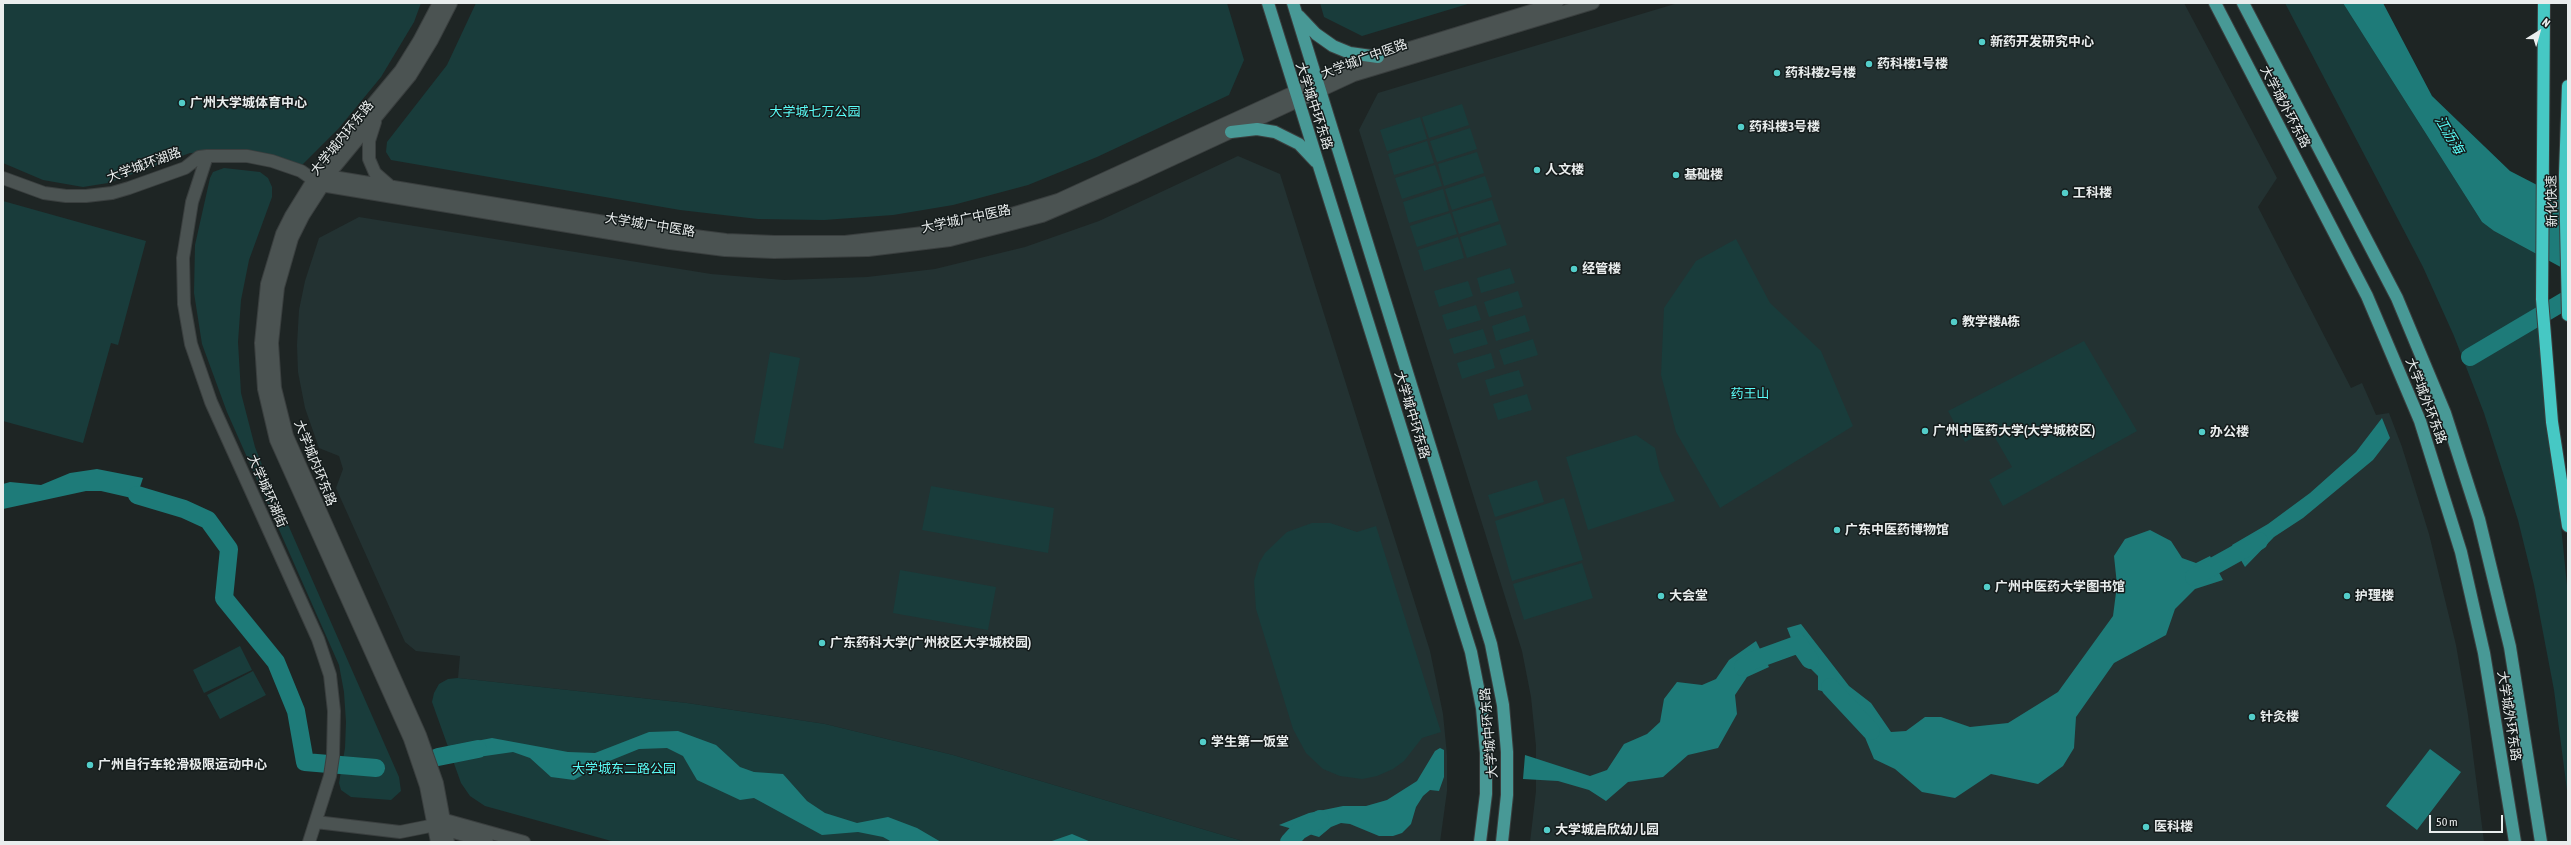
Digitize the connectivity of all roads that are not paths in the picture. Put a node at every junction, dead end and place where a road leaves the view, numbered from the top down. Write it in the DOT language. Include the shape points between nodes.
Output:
graph roads {
  1 [pos="438,3"];
  2 [pos="451,3"];
  3 [pos="1268,3"];
  4 [pos="1557,3"];
  5 [pos="1592,3"];
  6 [pos="2215,3"];
  7 [pos="2243,3"];
  8 [pos="2544,3"];
  9 [pos="1294,7"];
  10 [pos="1378,57"];
  11 [pos="1318,85"];
  12 [pos="2568,86"];
  13 [pos="1296,95"];
  14 [pos="378,115"];
  15 [pos="1231,132"];
  16 [pos="203,157"];
  17 [pos="1320,170"];
  18 [pos="3,178"];
  19 [pos="320,180"];
  20 [pos="391,187"];
  21 [pos="2568,314"];
  22 [pos="2568,526"];
  23 [pos="316,822"];
  24 [pos="444,829"];
  25 [pos="309,842"];
  26 [pos="437,842"];
  27 [pos="487,842"];
  28 [pos="524,842"];
  29 [pos="1480,842"];
  30 [pos="1502,842"];
  31 [pos="2515,842"];
  32 [pos="2541,842"];
  1 -- 19 [label="main road, 大学城内环东路" via="401,70"];
  2 -- 14 [label="main road, 大学城内环东路" via="417,65"];
  3 -- 13 [label="main road, 大学城中环东路"];
  4 -- 10 [label="main road, 大学城广中医路"];
  5 -- 11 [label="main road, 大学城广中医路"];
  6 -- 31 [label="main road, 大学城外环东路" via="2368,296 2420,422 2461,552 2484,652"];
  7 -- 32 [label="main road, 大学城外环东路" via="2397,298 2448,423 2486,545 2510,647"];
  8 -- 22 [label="highway" via="2542,300 2552,422"];
  9 -- 10 [label="main road" via="1316,34 1333,46 1350,53"];
  9 -- 11 [label="main road, 大学城中环东路"];
  10 -- 11 [label="main road, 大学城广中医路"];
  11 -- 13 [label="main road, 大学城广中医路"];
  11 -- 30 [label="main road, 大学城中环东路" via="1491,644 1503,705 1507,752 1507,795"];
  12 -- 21 [label="highway, 新化快速" via="2565,175"];
  13 -- 15 [label="main road, 大学城广中医路"];
  13 -- 17 [label="main road, 大学城中环东路"];
  13 -- 20 [label="main road, 大学城广中医路" via="1039,206 948,230 867,240 775,242 712,238"];
  14 -- 19 [label="main road, 大学城内环东路"];
  14 -- 20 [label="main road" via="371,133 369,158 375,173"];
  15 -- 17 [label="main road" via="1257,129 1284,135 1306,150"];
  15 -- 19 [label="main road, 大学城广中医路" via="1042,216 950,240 846,252 774,252 704,247"];
  16 -- 18 [label="main road, 大学城环湖路" via="185,168 129,188 86,196 44,193"];
  16 -- 19 [label="main road, 大学城广中医路" via="233,155 264,159"];
  16 -- 23 [label="main road, 大学城环湖街" via="192,202 183,258 184,304 199,371 325,655 333,694 333,756 330,776"];
  17 -- 29 [label="main road, 大学城中环东路" via="1471,652 1482,708 1486,753 1486,794"];
  19 -- 20 [label="main road, 大学城广中医路"];
  19 -- 24 [label="main road, 大学城内环东路" via="282,234 267,284 261,343 264,390 274,433 285,461 410,739"];
  23 -- 24 [label="main road" via="400,832"];
  23 -- 25 [label="main road, 大学城环湖街"];
  24 -- 26 [label="main road, 大学城内环东路"];
  24 -- 27 [label="main road"];
  24 -- 28 [label="main road"];
}
